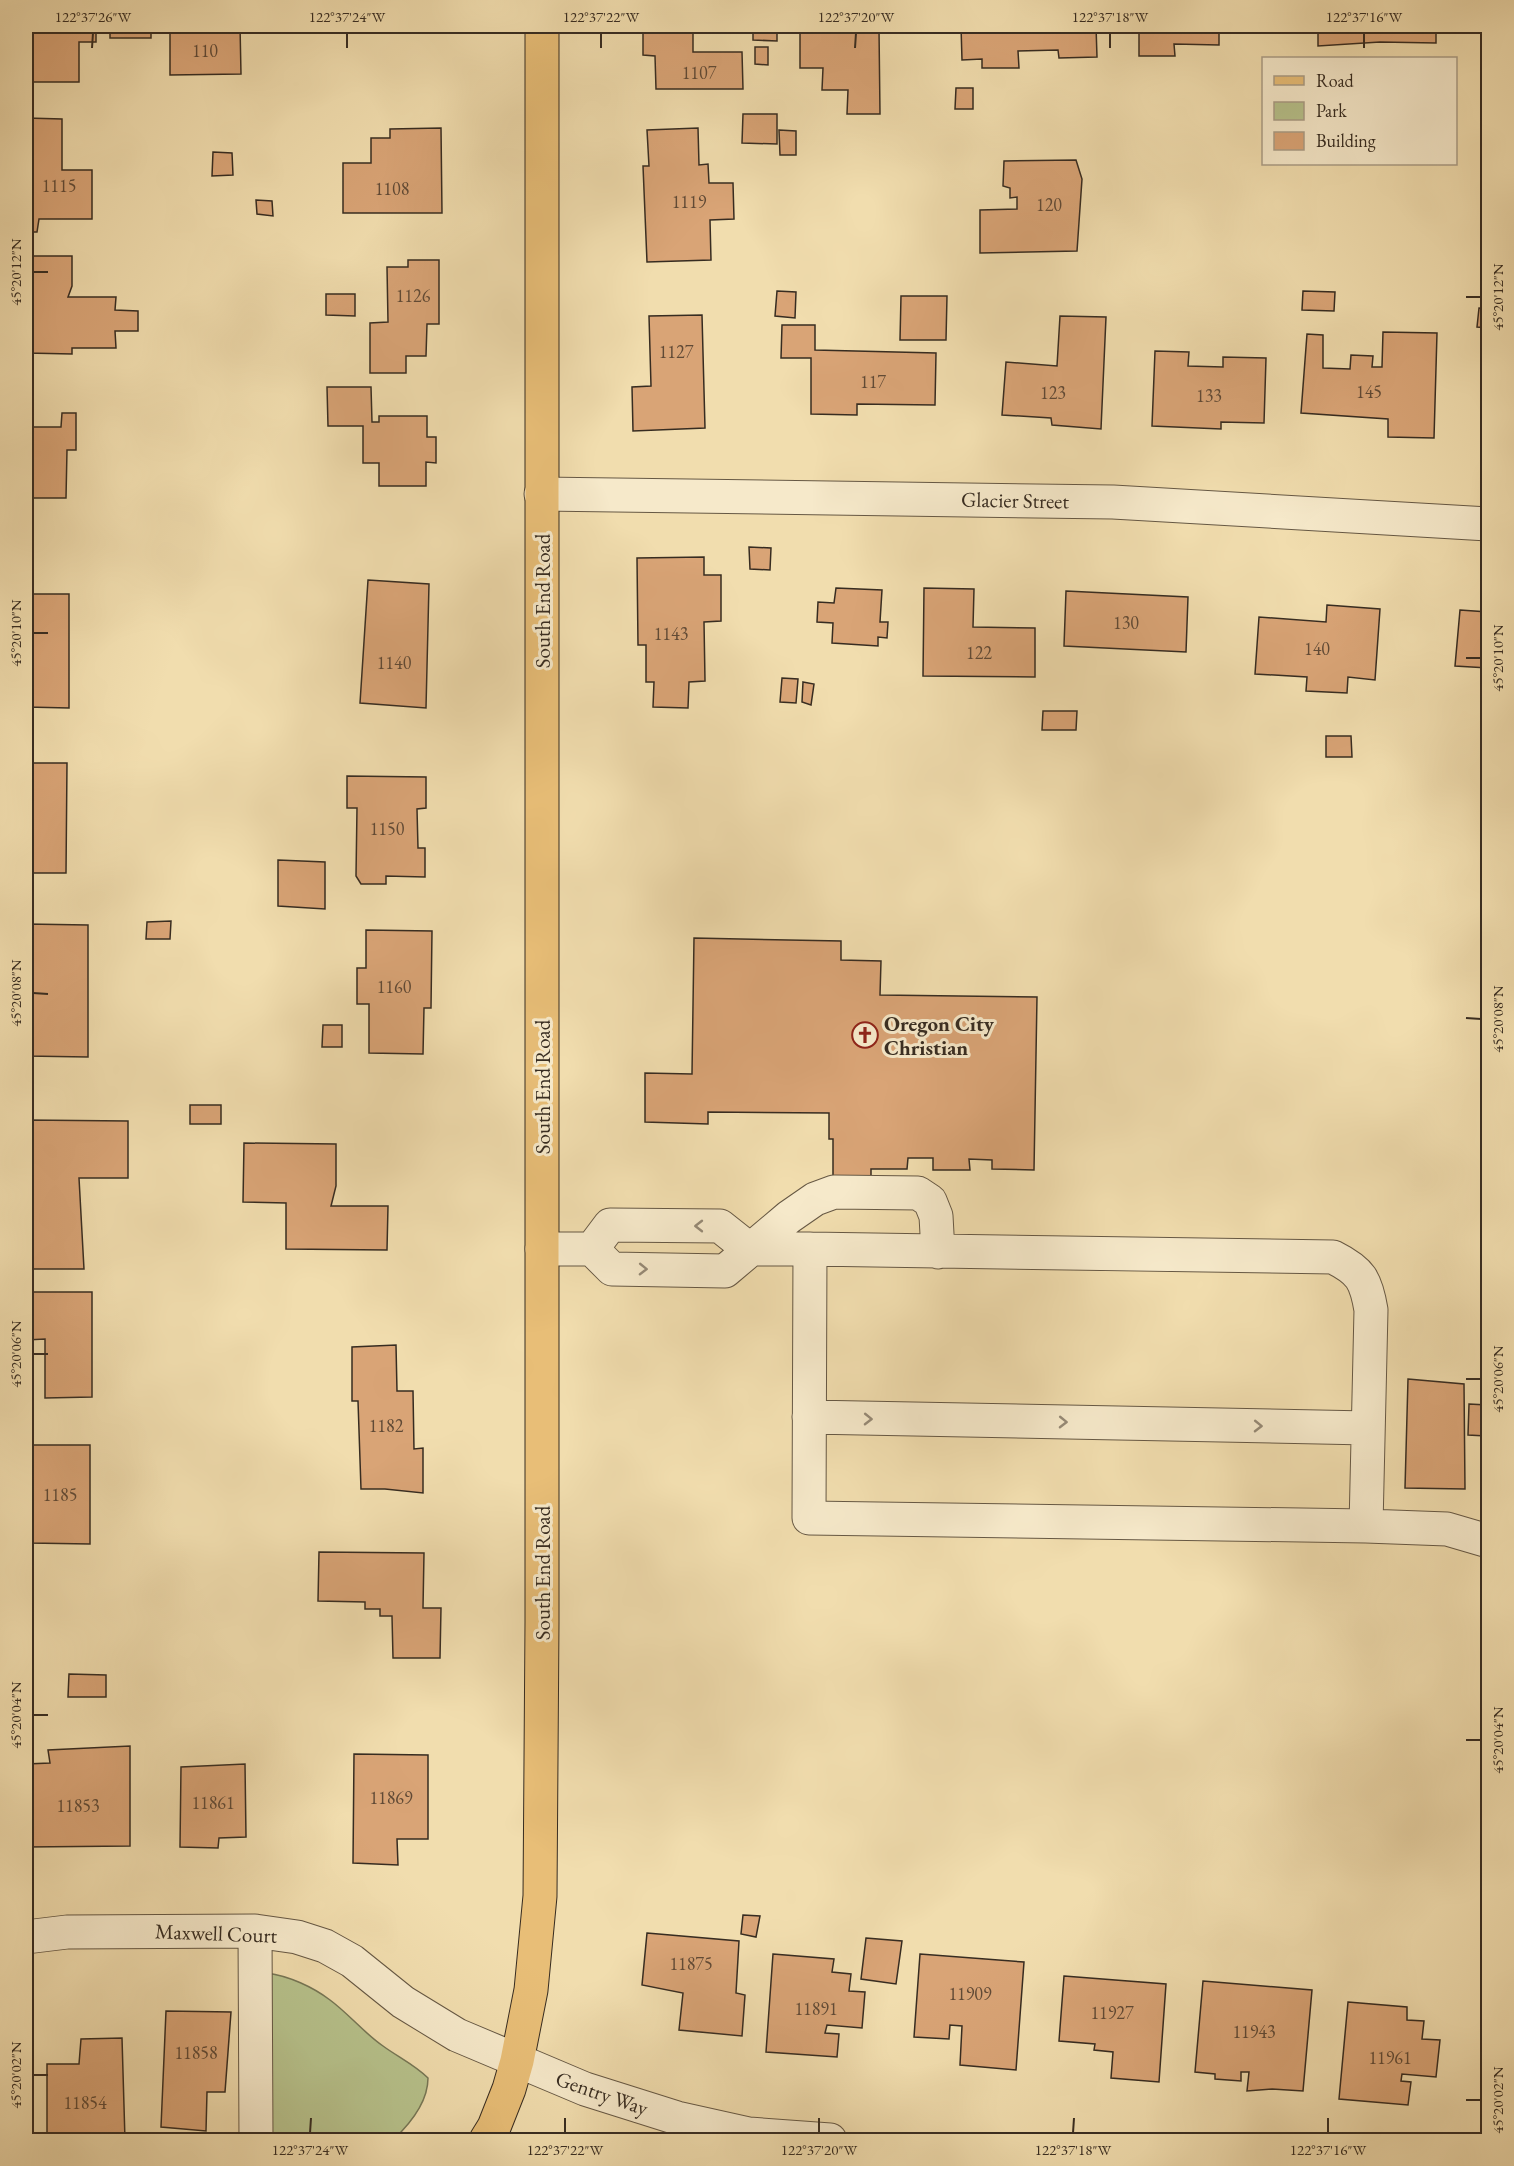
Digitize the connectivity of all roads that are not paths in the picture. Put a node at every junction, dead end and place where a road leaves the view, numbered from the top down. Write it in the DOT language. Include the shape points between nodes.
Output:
graph roads {
  1 [pos="542,26"];
  2 [pos="542,494"];
  3 [pos="1488,524"];
  4 [pos="542,1249"];
  5 [pos="592,1249"];
  6 [pos="749,1249"];
  7 [pos="810,1249"];
  8 [pos="938,1252"];
  9 [pos="809,1418"];
  10 [pos="1368,1428"];
  11 [pos="1366,1527"];
  12 [pos="1488,1541"];
  13 [pos="255,1931"];
  14 [pos="26,1937"];
  15 [pos="517,2061"];
  16 [pos="256,2140"];
  17 [pos="486,2140"];
  18 [pos="830,2140"];
  1 -- 2 [label="main road, South End Road"];
  2 -- 3 [label="street, Glacier Street" via="1113,502"];
  2 -- 4 [label="main road, South End Road"];
  4 -- 5 [label="street"];
  4 -- 15 [label="main road, South End Road" via="540,1896 531,1990"];
  5 -- 6 [label="street, one-way" via="612,1269 725,1271"];
  6 -- 5 [label="street, one-way" via="720,1226 610,1225"];
  6 -- 7 [label="street"];
  6 -- 8 [label="street" via="789,1216 834,1192 918,1193 930,1201 936,1216"];
  7 -- 8 [label="street"];
  7 -- 9 [label="street"];
  8 -- 10 [label="street" via="1333,1257 1353,1267 1367,1288 1371,1310"];
  9 -- 10 [label="street, one-way"];
  9 -- 11 [label="street" via="809,1518"];
  10 -- 11 [label="street"];
  11 -- 12 [label="street" via="1447,1528"];
  13 -- 14 [label="street, Maxwell Court" via="67,1932"];
  13 -- 15 [label="street, Maxwell Court" via="325,1946 352,1961 432,2021"];
  13 -- 16 [label="street"];
  15 -- 17 [label="main road, South End Road"];
  15 -- 18 [label="street, Gentry Way" via="585,2089 676,2118 749,2134"];
}
